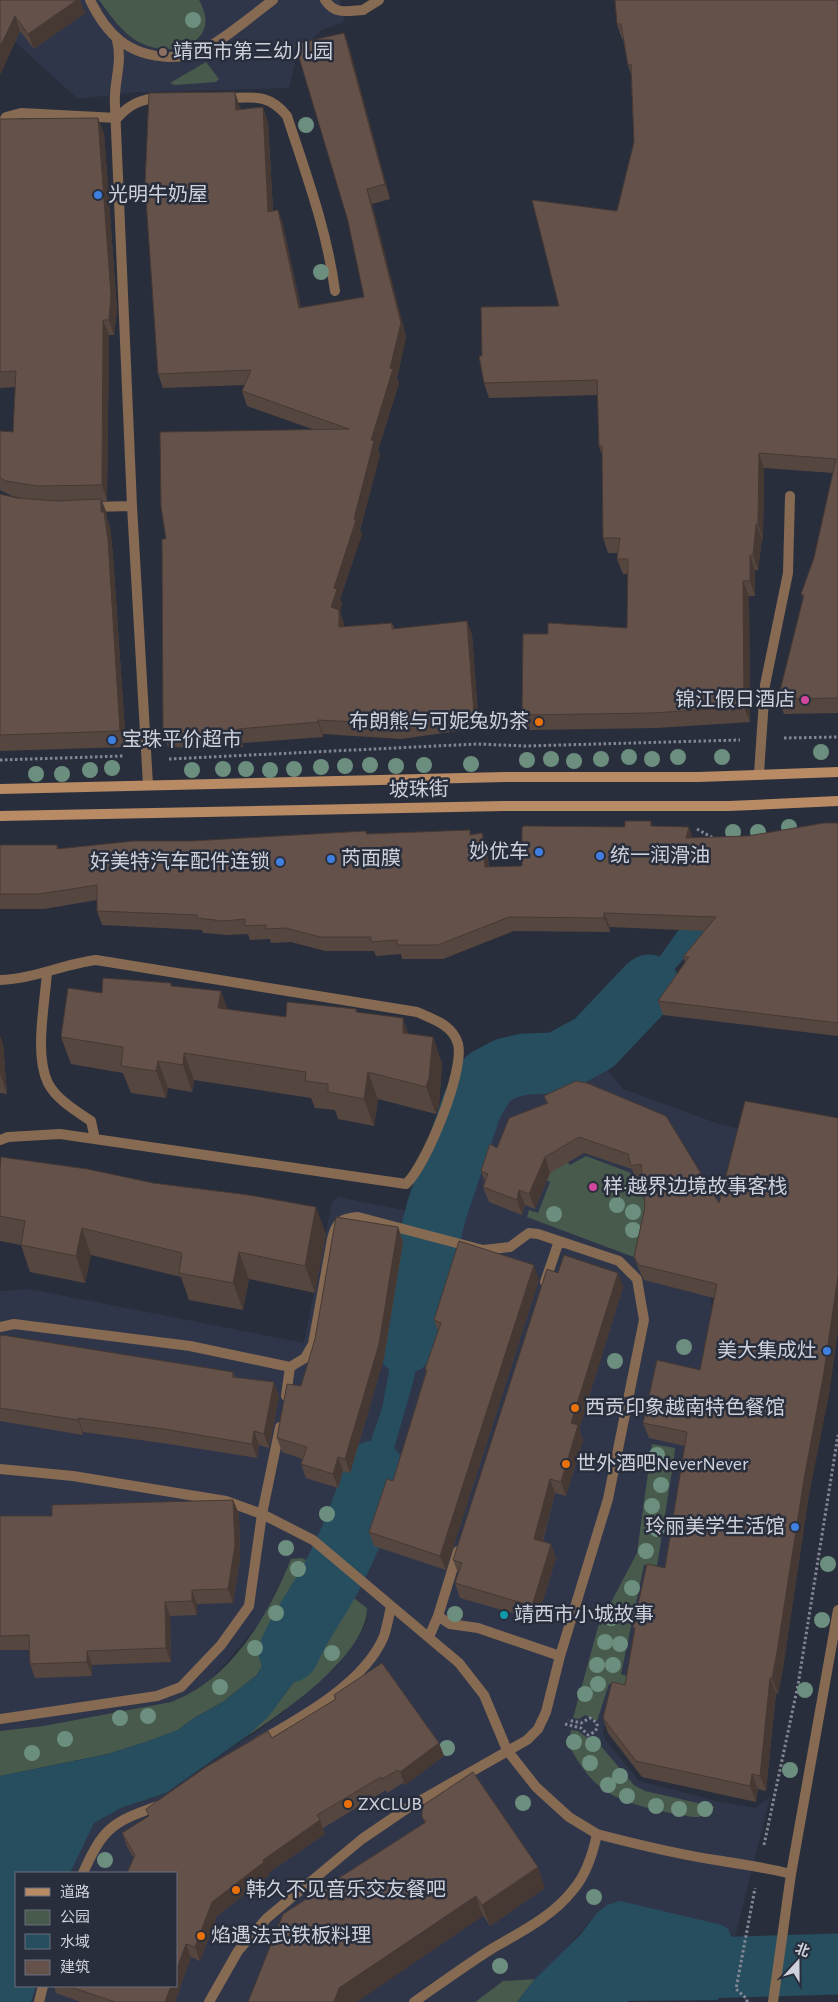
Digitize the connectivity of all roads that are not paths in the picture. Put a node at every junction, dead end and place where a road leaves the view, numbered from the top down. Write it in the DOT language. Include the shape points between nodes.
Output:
graph roads {
  1 [pos="90,0"];
  2 [pos="274,0"];
  3 [pos="325,0"];
  4 [pos="379,0"];
  5 [pos="118,40"];
  6 [pos="174,98"];
  7 [pos="213,98"];
  8 [pos="117,118"];
  9 [pos="0,128"];
  10 [pos="334,291"];
  11 [pos="790,496"];
  12 [pos="132,506"];
  13 [pos="82,507"];
  14 [pos="838,772"];
  15 [pos="759,773"];
  16 [pos="148,785"];
  17 [pos="0,789"];
  18 [pos="838,801"];
  19 [pos="0,816"];
  20 [pos="47,972"];
  21 [pos="0,980"];
  22 [pos="94,1139"];
  23 [pos="0,1140"];
  24 [pos="559,1241"];
  25 [pos="542,1291"];
  26 [pos="0,1327"];
  27 [pos="290,1367"];
  28 [pos="0,1469"];
  29 [pos="262,1514"];
  30 [pos="462,1538"];
  31 [pos="391,1606"];
  32 [pos="838,1610"];
  33 [pos="438,1616"];
  34 [pos="429,1637"];
  35 [pos="560,1656"];
  36 [pos="0,1718"];
  37 [pos="251,1745"];
  38 [pos="507,1750"];
  39 [pos="167,1801"];
  40 [pos="597,1834"];
  41 [pos="83,1872"];
  42 [pos="791,1874"];
  43 [pos="43,1987"];
  44 [pos="39,2002"];
  45 [pos="209,2002"];
  46 [pos="414,2002"];
  47 [pos="773,2002"];
  1 -- 5 [label="street"];
  2 -- 5 [label="street" via="195,54 153,56 134,51"];
  3 -- 4 [label="street" via="341,13 363,10"];
  5 -- 8 [label="street"];
  6 -- 8 [label="street" via="144,99 128,106"];
  7 -- 10 [label="street" via="254,96 267,99 287,116 322,223 331,257"];
  8 -- 9 [label="street" via="21,113 6,117"];
  8 -- 12 [label="street"];
  11 -- 15 [label="street" via="788,573 765,685"];
  12 -- 13 [label="street"];
  12 -- 16 [label="street"];
  14 -- 15 [label="main road, 坡珠街"];
  15 -- 16 [label="main road, 坡珠街" via="698,777 505,777"];
  16 -- 17 [label="main road, 坡珠街"];
  18 -- 19 [label="main road, 坡珠街" via="729,806 484,806"];
  20 -- 21 [label="street"];
  20 -- 22 [label="street" via="42,1066 48,1084 58,1096 91,1121"];
  20 -- 22 [label="street" via="72,963 96,960 417,1012 445,1026 458,1044 458,1070 442,1116 422,1162 406,1184"];
  22 -- 23 [label="street" via="60,1134"];
  24 -- 25 [label="street"];
  24 -- 27 [label="street" via="529,1234 510,1247 483,1250 358,1217 344,1218 335,1226 313,1344 305,1358"];
  24 -- 35 [label="street" via="619,1261 637,1279 644,1320 608,1499"];
  26 -- 27 [label="street" via="14,1324 190,1346"];
  27 -- 29 [label="street"];
  28 -- 29 [label="street" via="73,1476 226,1501"];
  29 -- 31 [label="street" via="313,1540"];
  29 -- 36 [label="street" via="250,1606 221,1645 181,1687 157,1696"];
  30 -- 33 [label="street"];
  31 -- 34 [label="street"];
  31 -- 37 [label="street" via="384,1636 352,1679 336,1694"];
  32 -- 42 [label="street"];
  33 -- 34 [label="street"];
  33 -- 35 [label="street" via="450,1624 478,1628"];
  34 -- 38 [label="street" via="459,1663 484,1695"];
  35 -- 38 [label="street" via="538,1730"];
  38 -- 40 [label="street" via="536,1787 569,1817"];
  38 -- 45 [label="street" via="362,1839 267,1918 238,1951"];
  39 -- 41 [label="street" via="118,1821 95,1845"];
  40 -- 42 [label="street" via="646,1847"];
  40 -- 46 [label="street" via="583,1874 574,1890 559,1905"];
  42 -- 47 [label="street"];
  43 -- 44 [label="street"];
}
